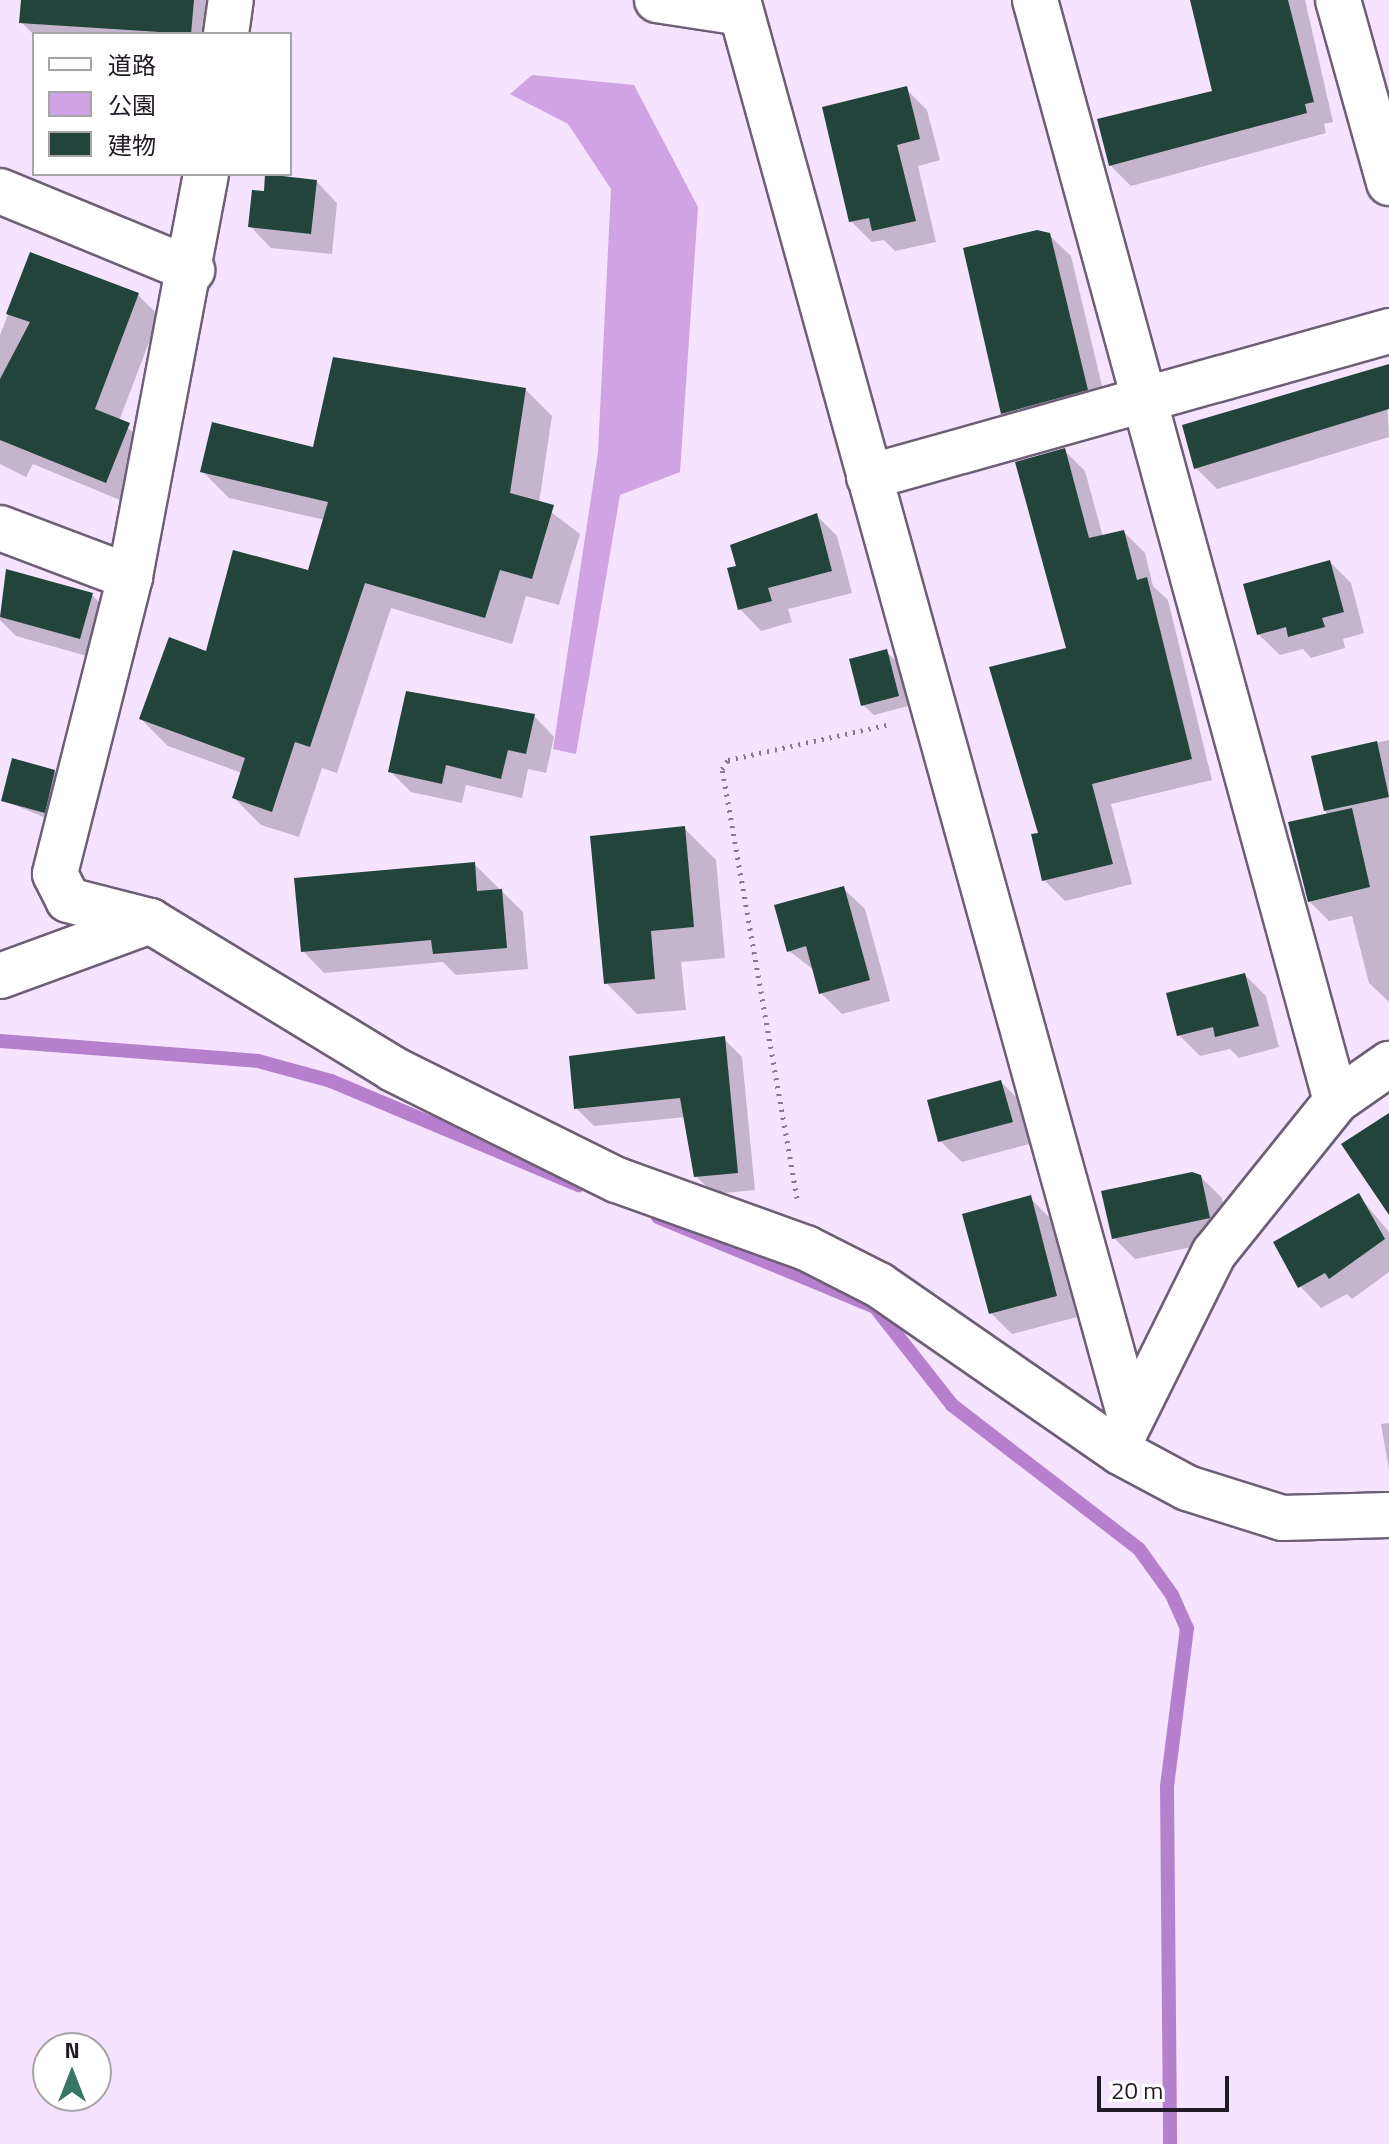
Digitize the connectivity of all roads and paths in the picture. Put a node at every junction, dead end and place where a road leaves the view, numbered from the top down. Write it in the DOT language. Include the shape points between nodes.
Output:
graph roads {
  1 [pos="231,0"];
  2 [pos="657,0"];
  3 [pos="1035,0"];
  4 [pos="1338,0"];
  5 [pos="740,7"];
  6 [pos="226,32"];
  7 [pos="206,176"];
  8 [pos="1389,183"];
  9 [pos="0,191"];
  10 [pos="192,270"];
  11 [pos="1389,331"];
  12 [pos="1144,399"];
  13 [pos="869,477"];
  14 [pos="0,528"];
  15 [pos="130,577"];
  16 [pos="935,714"];
  17 [pos="150,921"];
  18 [pos="0,976"];
  19 [pos="1389,1064"];
  20 [pos="1336,1101"];
  21 [pos="806,1248"];
  22 [pos="1125,1433"];
  23 [pos="1389,1515"];
  1 -- 6 [label="street"];
  2 -- 5 [label="street"];
  3 -- 12 [label="street"];
  4 -- 8 [label="street"];
  5 -- 13 [label="street"];
  7 -- 10 [label="street"];
  9 -- 10 [label="street"];
  10 -- 15 [label="street"];
  11 -- 12 [label="street"];
  12 -- 13 [label="street"];
  12 -- 20 [label="street"];
  13 -- 16 [label="street"];
  14 -- 15 [label="street"];
  15 -- 17 [label="street" via="55,874 68,900"];
  16 -- 21 [label="path" via="728,760 722,769"];
  16 -- 22 [label="street"];
  17 -- 18 [label="street"];
  17 -- 21 [label="street" via="393,1069 617,1180"];
  19 -- 20 [label="street"];
  20 -- 22 [label="street" via="1214,1253"];
  21 -- 22 [label="street" via="879,1285"];
  22 -- 23 [label="street" via="1187,1488 1282,1518"];
}
